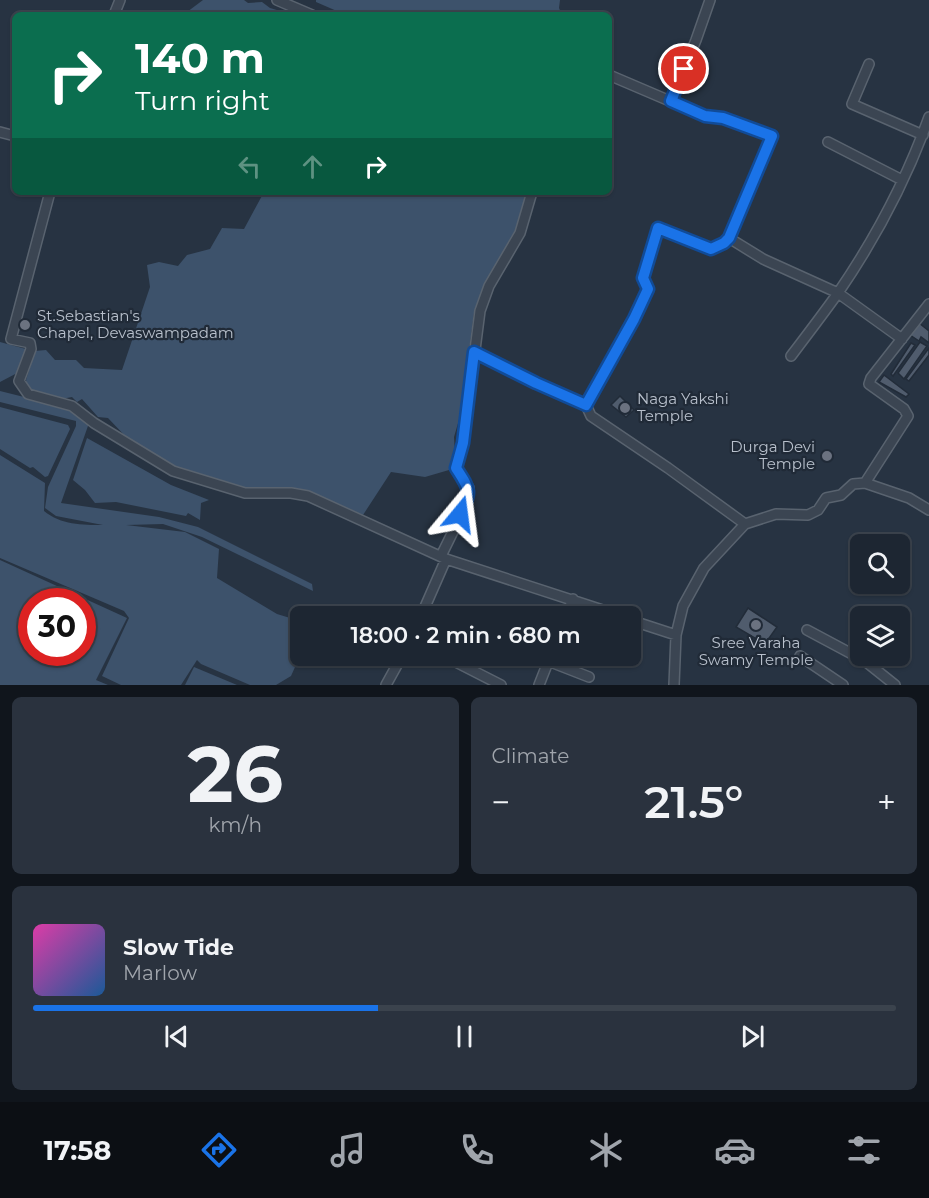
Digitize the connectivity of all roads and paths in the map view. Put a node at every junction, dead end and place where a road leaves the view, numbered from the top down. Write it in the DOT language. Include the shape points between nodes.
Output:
graph roads {
  1 [pos="277,0"];
  2 [pos="710,0"];
  3 [pos="305,12"];
  4 [pos="869,64"];
  5 [pos="612,76"];
  6 [pos="671,101"];
  7 [pos="929,117"];
  8 [pos="923,135"];
  9 [pos="828,142"];
  10 [pos="902,180"];
  11 [pos="50,195"];
  12 [pos="531,195"];
  13 [pos="729,238"];
  14 [pos="838,293"];
  15 [pos="929,304"];
  16 [pos="0,336"];
  17 [pos="11,339"];
  18 [pos="902,339"];
  19 [pos="474,352"];
  20 [pos="791,356"];
  21 [pos="586,405"];
  22 [pos="866,483"];
  23 [pos="929,510"];
  24 [pos="745,524"];
  25 [pos="443,557"];
  26 [pos="573,599"];
  27 [pos="425,606"];
  28 [pos="570,606"];
  29 [pos="593,606"];
  30 [pos="641,624"];
  31 [pos="807,630"];
  32 [pos="676,635"];
  33 [pos="800,656"];
  34 [pos="396,666"];
  35 [pos="464,666"];
  36 [pos="546,666"];
  37 [pos="566,666"];
  38 [pos="589,677"];
  39 [pos="386,685"];
  40 [pos="501,685"];
  41 [pos="538,685"];
  42 [pos="674,685"];
  43 [pos="843,685"];
  44 [pos="895,685"];
  1 -- 3 [label="street"];
  2 -- 6 [label="street"];
  4 -- 8 [label="street" via="852,104"];
  5 -- 6 [label="street"];
  6 -- 13 [label="street" via="705,116 723,118 772,136"];
  7 -- 8 [label="street"];
  8 -- 10 [label="street"];
  9 -- 10 [label="street"];
  10 -- 14 [label="street"];
  11 -- 17 [label="street"];
  12 -- 19 [label="street" via="520,233 489,286 480,311"];
  13 -- 14 [label="street" via="763,259"];
  13 -- 21 [label="street" via="711,249 658,228 643,278 648,289"];
  14 -- 18 [label="street"];
  14 -- 20 [label="street"];
  15 -- 18 [label="street"];
  16 -- 17 [label="street"];
  17 -- 25 [label="street" via="30,343 19,381 28,394 72,406 173,471 245,493 308,496"];
  18 -- 22 [label="street" via="869,384 908,416"];
  19 -- 21 [label="street"];
  19 -- 25 [label="street" via="463,443 456,468 469,488 468,501"];
  21 -- 24 [label="street" via="591,416"];
  22 -- 23 [label="street" via="909,498"];
  22 -- 24 [label="street" via="853,484 841,495 826,498 818,510 808,515 776,514"];
  24 -- 32 [label="street" via="704,568 683,606"];
  25 -- 26 [label="street"];
  25 -- 27 [label="street"];
  26 -- 28 [label="street"];
  26 -- 29 [label="street"];
  30 -- 32 [label="street"];
  31 -- 44 [label="street" via="865,661"];
  32 -- 42 [label="street"];
  33 -- 43 [label="street"];
  34 -- 39 [label="street"];
  35 -- 40 [label="street"];
  36 -- 41 [label="street"];
  37 -- 38 [label="street"];
}
